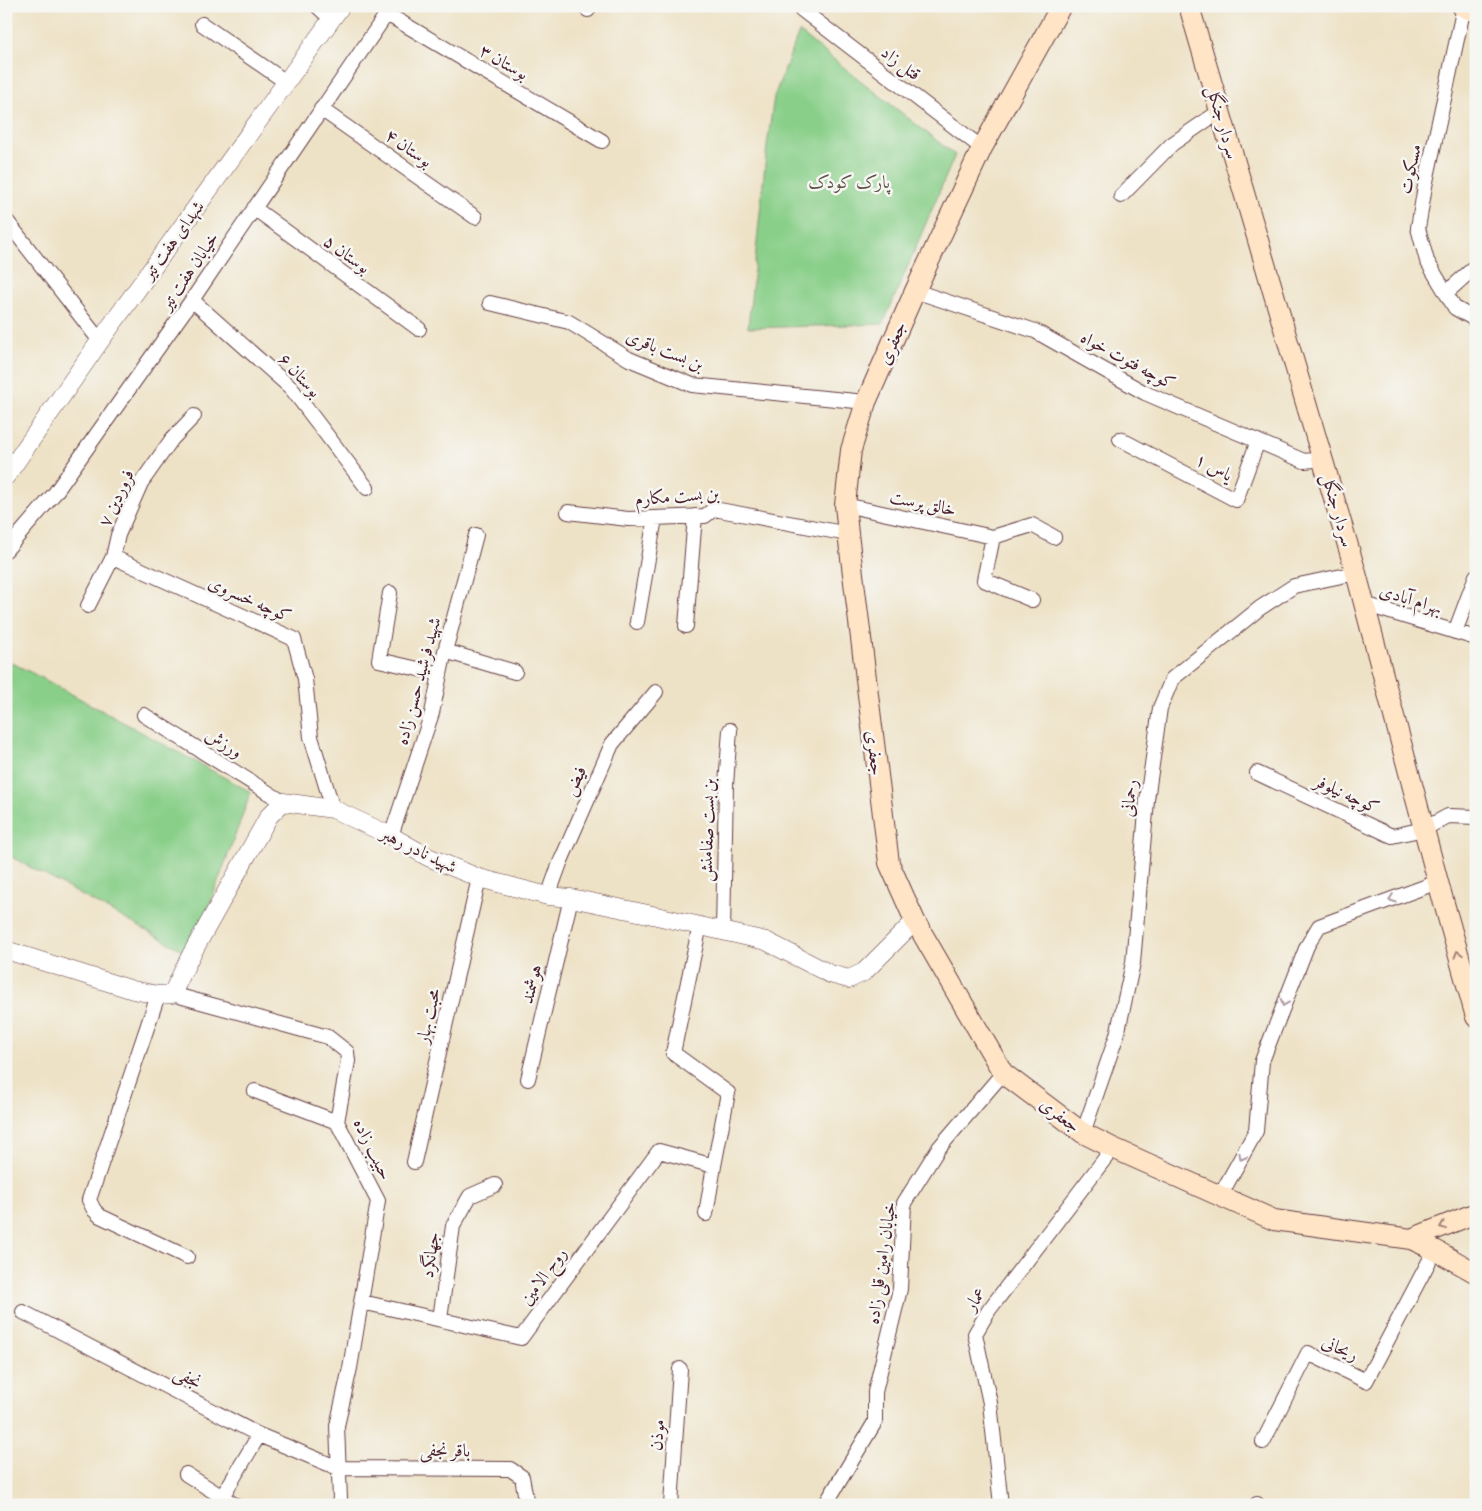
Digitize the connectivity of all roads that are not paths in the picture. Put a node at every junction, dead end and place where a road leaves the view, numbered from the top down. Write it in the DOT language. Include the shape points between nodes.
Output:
graph roads {
  1 [pos="317,6"];
  2 [pos="799,6"];
  3 [pos="1061,6"];
  4 [pos="1189,6"];
  5 [pos="1467,9"];
  6 [pos="389,10"];
  7 [pos="336,13"];
  8 [pos="202,24"];
  9 [pos="286,82"];
  10 [pos="321,109"];
  11 [pos="1220,111"];
  12 [pos="602,141"];
  13 [pos="982,148"];
  14 [pos="1121,196"];
  15 [pos="254,208"];
  16 [pos="475,217"];
  17 [pos="6,220"];
  18 [pos="1476,266"];
  19 [pos="915,291"];
  20 [pos="1446,293"];
  21 [pos="192,300"];
  22 [pos="490,303"];
  23 [pos="1476,320"];
  24 [pos="419,329"];
  25 [pos="100,341"];
  26 [pos="866,402"];
  27 [pos="194,416"];
  28 [pos="1120,439"];
  29 [pos="1258,441"];
  30 [pos="1322,459"];
  31 [pos="8,467"];
  32 [pos="367,488"];
  33 [pos="845,505"];
  34 [pos="568,512"];
  35 [pos="696,516"];
  36 [pos="655,518"];
  37 [pos="848,534"];
  38 [pos="476,535"];
  39 [pos="994,537"];
  40 [pos="1054,537"];
  41 [pos="6,550"];
  42 [pos="113,557"];
  43 [pos="1356,573"];
  44 [pos="1476,576"];
  45 [pos="390,593"];
  46 [pos="1032,600"];
  47 [pos="1364,604"];
  48 [pos="88,606"];
  49 [pos="637,622"];
  50 [pos="686,626"];
  51 [pos="1455,632"];
  52 [pos="1476,638"];
  53 [pos="445,651"];
  54 [pos="515,672"];
  55 [pos="440,674"];
  56 [pos="656,692"];
  57 [pos="144,715"];
  58 [pos="730,730"];
  59 [pos="1257,773"];
  60 [pos="283,802"];
  61 [pos="333,809"];
  62 [pos="1476,817"];
  63 [pos="1424,829"];
  64 [pos="391,836"];
  65 [pos="479,878"];
  66 [pos="1438,882"];
  67 [pos="548,896"];
  68 [pos="571,898"];
  69 [pos="915,921"];
  70 [pos="700,925"];
  71 [pos="723,930"];
  72 [pos="6,950"];
  73 [pos="165,995"];
  74 [pos="1476,1017"];
  75 [pos="1003,1073"];
  76 [pos="528,1079"];
  77 [pos="255,1092"];
  78 [pos="337,1122"];
  79 [pos="1083,1133"];
  80 [pos="1113,1148"];
  81 [pos="414,1162"];
  82 [pos="714,1166"];
  83 [pos="495,1185"];
  84 [pos="1220,1196"];
  85 [pos="1476,1213"];
  86 [pos="706,1214"];
  87 [pos="1411,1240"];
  88 [pos="1435,1250"];
  89 [pos="187,1257"];
  90 [pos="1476,1273"];
  91 [pos="362,1302"];
  92 [pos="23,1312"];
  93 [pos="440,1319"];
  94 [pos="680,1369"];
  95 [pos="259,1435"];
  96 [pos="1263,1442"];
  97 [pos="338,1468"];
  98 [pos="186,1474"];
  99 [pos="222,1497"];
  100 [pos="235,1505"];
  101 [pos="338,1505"];
  102 [pos="527,1505"];
  103 [pos="671,1505"];
  104 [pos="825,1505"];
  105 [pos="1001,1505"];
  1 -- 7 [label="street"];
  2 -- 13 [label="street, قتل زاد"];
  3 -- 13 [label="main road, جعفری"];
  4 -- 11 [label="main road, سردار جنگل"];
  5 -- 20 [label="street, مسکوت" via="1418,228 1427,261"];
  6 -- 10 [label="street, خیابان هفت تیر"];
  6 -- 12 [label="street, بوستان ۳"];
  7 -- 9 [label="street, شهدای هفت تیر"];
  8 -- 9 [label="street"];
  9 -- 25 [label="street, شهدای هفت تیر"];
  10 -- 15 [label="street, خیابان هفت تیر"];
  10 -- 16 [label="street, بوستان ۴"];
  11 -- 14 [label="street" via="1172,144"];
  11 -- 30 [label="main road, سردار جنگل"];
  13 -- 19 [label="main road, جعفری"];
  15 -- 21 [label="street, خیابان هفت تیر"];
  15 -- 24 [label="street, بوستان ۵"];
  17 -- 25 [label="street"];
  18 -- 20 [label="street"];
  19 -- 26 [label="main road, جعفری"];
  19 -- 29 [label="street, کوچه فتوت خواه" via="1035,331 1145,393"];
  20 -- 23 [label="street, مسکوت" via="1455,308"];
  21 -- 32 [label="street, بوستان ۶" via="291,388"];
  21 -- 41 [label="street, خیابان هفت تیر" via="55,493"];
  22 -- 26 [label="street, بن بست باقری" via="569,322 629,359 692,385"];
  25 -- 31 [label="street, شهدای هفت تیر"];
  26 -- 33 [label="main road, جعفری" via="851,450"];
  27 -- 42 [label="street, فروردین ۷" via="172,439 141,484 118,535"];
  28 -- 29 [label="street, یاس ۱" via="1236,500"];
  29 -- 30 [label="street, کوچه فتوت خواه" via="1304,461"];
  30 -- 43 [label="main road, سردار جنگل"];
  33 -- 37 [label="main road, جعفری"];
  33 -- 39 [label="street, خالق پرست"];
  34 -- 36 [label="street, بن بست مکارم" via="628,519"];
  35 -- 36 [label="street, بن بست مکارم"];
  35 -- 37 [label="street, بن بست مکارم" via="705,516 714,509"];
  35 -- 50 [label="street"];
  36 -- 49 [label="street"];
  37 -- 69 [label="main road, جعفری" via="889,862"];
  38 -- 53 [label="street, شهید فرشید حسن زاده"];
  39 -- 40 [label="street" via="1032,524"];
  39 -- 46 [label="street" via="984,580"];
  42 -- 48 [label="street, فروردین ۷"];
  42 -- 61 [label="street, کوچه خسروی" via="294,639 305,679 311,737"];
  43 -- 47 [label="main road, سردار جنگل"];
  43 -- 79 [label="street, رحمانی" via="1294,586 1260,608 1172,679 1160,708 1133,963 1117,1035"];
  44 -- 51 [label="street"];
  45 -- 55 [label="street" via="379,660"];
  47 -- 51 [label="street, بهرام آبادی"];
  47 -- 63 [label="main road, سردار جنگل"];
  51 -- 52 [label="street, بهرام آبادی"];
  53 -- 54 [label="street"];
  53 -- 55 [label="street, شهید فرشید حسن زاده"];
  55 -- 64 [label="street, شهید فرشید حسن زاده" via="432,713"];
  56 -- 67 [label="street, فیض" via="612,744"];
  57 -- 60 [label="street, ورزش"];
  58 -- 71 [label="street, بن بست صفامنش"];
  59 -- 63 [label="street, کوچه نیلوفر" via="1392,836"];
  60 -- 61 [label="street, شهید نادر رهبر"];
  60 -- 73 [label="street" via="270,816"];
  61 -- 64 [label="street, شهید نادر رهبر"];
  62 -- 63 [label="street, کوچه نیلوفر" via="1448,816"];
  63 -- 66 [label="main road, سردار جنگل"];
  64 -- 65 [label="street, شهید نادر رهبر" via="428,857"];
  65 -- 67 [label="street, شهید نادر رهبر"];
  65 -- 81 [label="street, محبت بهار"];
  74 -- 66 [label="main road, سردار جنگل, one-way"];
  66 -- 84 [label="street, one-way" via="1319,926 1307,946 1262,1061 1256,1131"];
  67 -- 68 [label="street, شهید نادر رهبر"];
  68 -- 70 [label="street, شهید نادر رهبر"];
  68 -- 76 [label="street, هوشمند"];
  69 -- 71 [label="street, شهید نادر رهبر" via="864,972 849,979 830,974 766,941"];
  69 -- 75 [label="main road, جعفری"];
  70 -- 71 [label="street, شهید نادر رهبر"];
  70 -- 82 [label="street" via="672,1053 728,1093"];
  72 -- 73 [label="street" via="133,990"];
  73 -- 78 [label="street, حبیب زاده" via="328,1037 347,1052 348,1061"];
  73 -- 89 [label="street" via="89,1200 100,1216"];
  75 -- 79 [label="main road, جعفری"];
  75 -- 104 [label="street, خیابان رامین قلی زاده" via="938,1149 904,1203 900,1289 875,1392 875,1422"];
  77 -- 78 [label="street"];
  78 -- 91 [label="street, حبیب زاده" via="378,1201"];
  79 -- 80 [label="main road, جعفری"];
  80 -- 84 [label="main road, جعفری"];
  80 -- 105 [label="street, عمار" via="989,1310 975,1334 990,1403"];
  82 -- 86 [label="street"];
  82 -- 93 [label="street, روح الامین" via="659,1150 521,1338"];
  83 -- 93 [label="street, جهانگرد" via="470,1196 453,1226"];
  84 -- 87 [label="main road, جعفری" via="1274,1220"];
  85 -- 87 [label="main road, one-way"];
  87 -- 88 [label="main road, جعفری"];
  88 -- 90 [label="main road, جعفری"];
  88 -- 96 [label="street, ریحانی" via="1366,1381 1308,1354"];
  91 -- 93 [label="street, روح الامین"];
  91 -- 97 [label="street, حبیب زاده" via="336,1426"];
  92 -- 95 [label="street, نجفی"];
  94 -- 103 [label="street, موذن"];
  95 -- 97 [label="street, نجفی"];
  95 -- 99 [label="street"];
  97 -- 101 [label="street, حبیب زاده"];
  97 -- 102 [label="street, باقر نجفی" via="510,1470 522,1477"];
  98 -- 99 [label="street"];
  99 -- 100 [label="street"];
}
